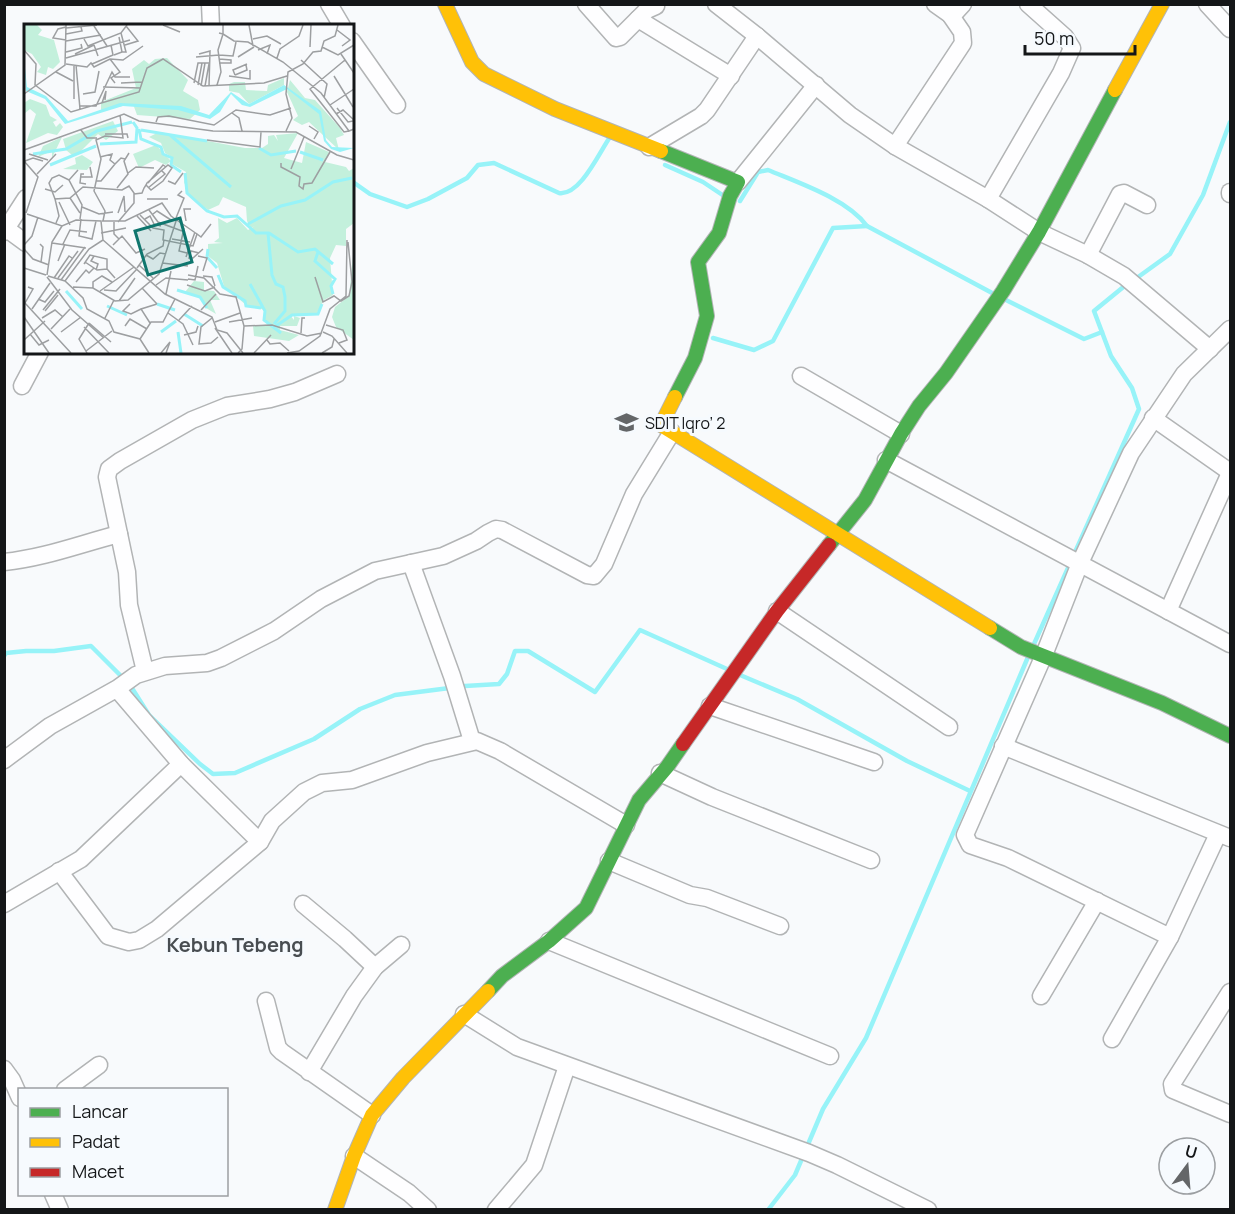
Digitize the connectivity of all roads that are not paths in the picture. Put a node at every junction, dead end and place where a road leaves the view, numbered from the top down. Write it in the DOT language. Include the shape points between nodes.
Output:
graph roads {
  1 [pos="210,4"];
  2 [pos="329,4"];
  3 [pos="445,4"];
  4 [pos="586,4"];
  5 [pos="716,4"];
  6 [pos="935,4"];
  7 [pos="1028,4"];
  8 [pos="1162,4"];
  9 [pos="1207,4"];
  10 [pos="656,6"];
  11 [pos="957,10"];
  12 [pos="638,19"];
  13 [pos="210,24"];
  14 [pos="341,24"];
  15 [pos="1230,29"];
  16 [pos="758,36"];
  17 [pos="354,44"];
  18 [pos="731,75"];
  19 [pos="816,85"];
  20 [pos="397,105"];
  21 [pos="895,146"];
  22 [pos="649,147"];
  23 [pos="736,184"];
  24 [pos="988,199"];
  25 [pos="24,201"];
  26 [pos="1147,205"];
  27 [pos="5,229"];
  28 [pos="1039,232"];
  29 [pos="24,242"];
  30 [pos="1088,255"];
  31 [pos="1230,329"];
  32 [pos="1210,349"];
  33 [pos="39,354"];
  34 [pos="337,374"];
  35 [pos="801,376"];
  36 [pos="22,386"];
  37 [pos="1154,418"];
  38 [pos="672,432"];
  39 [pos="901,434"];
  40 [pos="886,460"];
  41 [pos="1229,468"];
  42 [pos="118,534"];
  43 [pos="838,536"];
  44 [pos="4,562"];
  45 [pos="1078,562"];
  46 [pos="411,563"];
  47 [pos="1168,611"];
  48 [pos="777,612"];
  49 [pos="1230,644"];
  50 [pos="1041,654"];
  51 [pos="140,673"];
  52 [pos="118,689"];
  53 [pos="710,706"];
  54 [pos="949,727"];
  55 [pos="1230,736"];
  56 [pos="472,741"];
  57 [pos="1003,746"];
  58 [pos="4,760"];
  59 [pos="874,762"];
  60 [pos="181,764"];
  61 [pos="660,773"];
  62 [pos="626,825"];
  63 [pos="1224,836"];
  64 [pos="260,842"];
  65 [pos="871,860"];
  66 [pos="609,861"];
  67 [pos="59,872"];
  68 [pos="1097,901"];
  69 [pos="4,904"];
  70 [pos="303,904"];
  71 [pos="780,926"];
  72 [pos="1170,937"];
  73 [pos="549,941"];
  74 [pos="401,945"];
  75 [pos="375,967"];
  76 [pos="1230,993"];
  77 [pos="1041,996"];
  78 [pos="266,1001"];
  79 [pos="464,1014"];
  80 [pos="1112,1039"];
  81 [pos="830,1056"];
  82 [pos="99,1065"];
  83 [pos="567,1066"];
  84 [pos="4,1069"];
  85 [pos="309,1072"];
  86 [pos="66,1088"];
  87 [pos="18,1094"];
  88 [pos="1230,1114"];
  89 [pos="372,1115"];
  90 [pos="354,1156"];
  91 [pos="335,1209"];
  92 [pos="428,1209"];
  93 [pos="496,1209"];
  94 [pos="928,1209"];
  1 -- 13 [label="street"];
  2 -- 14 [label="street"];
  3 -- 22 [label="street" via="471,62 484,74 555,110"];
  4 -- 12 [label="street" via="616,38"];
  5 -- 16 [label="street"];
  6 -- 11 [label="street"];
  7 -- 24 [label="street" via="1065,37 1071,52"];
  8 -- 28 [label="street"];
  9 -- 15 [label="street"];
  10 -- 12 [label="street"];
  11 -- 21 [label="street" via="963,43"];
  12 -- 18 [label="street"];
  16 -- 18 [label="street"];
  16 -- 19 [label="street"];
  17 -- 20 [label="street"];
  18 -- 22 [label="street" via="701,116"];
  19 -- 21 [label="street"];
  19 -- 23 [label="street"];
  21 -- 24 [label="street"];
  22 -- 23 [label="street"];
  23 -- 38 [label="street" via="715,240 698,262 707,316 695,358 661,425"];
  24 -- 28 [label="street"];
  25 -- 27 [label="street"];
  26 -- 30 [label="street" via="1120,194"];
  27 -- 29 [label="street"];
  28 -- 30 [label="street"];
  28 -- 39 [label="street" via="995,303"];
  30 -- 32 [label="street" via="1125,276"];
  31 -- 32 [label="street"];
  32 -- 37 [label="street" via="1184,375"];
  33 -- 36 [label="street"];
  34 -- 42 [label="street" via="295,392 227,406 192,420 109,469 107,477"];
  35 -- 39 [label="street"];
  37 -- 41 [label="street"];
  37 -- 45 [label="street" via="1131,453"];
  38 -- 43 [label="street"];
  38 -- 46 [label="street" via="634,494 604,564 594,576 502,530 443,556"];
  39 -- 40 [label="street"];
  40 -- 43 [label="street" via="865,500"];
  40 -- 45 [label="street"];
  41 -- 47 [label="street"];
  42 -- 44 [label="street" via="48,555"];
  42 -- 51 [label="street"];
  43 -- 48 [label="street"];
  43 -- 50 [label="street" via="1021,647"];
  45 -- 47 [label="street"];
  45 -- 50 [label="street"];
  46 -- 51 [label="street" via="375,571 221,658"];
  46 -- 56 [label="street"];
  47 -- 49 [label="street"];
  48 -- 53 [label="street"];
  48 -- 54 [label="street"];
  50 -- 55 [label="street"];
  50 -- 57 [label="street"];
  51 -- 52 [label="street"];
  52 -- 58 [label="street" via="50,726"];
  52 -- 60 [label="street"];
  53 -- 59 [label="street"];
  53 -- 61 [label="street"];
  56 -- 62 [label="street" via="500,751"];
  56 -- 64 [label="street" via="352,780 322,783 304,792 273,821"];
  57 -- 63 [label="street"];
  57 -- 68 [label="street" via="965,835 967,841"];
  60 -- 64 [label="street"];
  60 -- 67 [label="street" via="81,859"];
  61 -- 62 [label="street"];
  61 -- 65 [label="street"];
  62 -- 66 [label="street"];
  63 -- 72 [label="street"];
  64 -- 67 [label="street" via="157,929 129,942 108,936"];
  66 -- 71 [label="street" via="690,895"];
  66 -- 73 [label="street" via="586,908"];
  67 -- 69 [label="street"];
  68 -- 72 [label="street"];
  68 -- 77 [label="street"];
  70 -- 75 [label="street"];
  72 -- 80 [label="street"];
  73 -- 79 [label="street" via="502,976"];
  73 -- 81 [label="street"];
  74 -- 75 [label="street"];
  75 -- 85 [label="street"];
  76 -- 88 [label="street" via="1172,1084 1173,1090"];
  78 -- 85 [label="street" via="278,1048"];
  79 -- 83 [label="street" via="518,1047"];
  79 -- 89 [label="street"];
  82 -- 86 [label="street"];
  83 -- 93 [label="street" via="534,1165"];
  83 -- 94 [label="street" via="804,1151"];
  84 -- 87 [label="street"];
  85 -- 89 [label="street"];
  89 -- 90 [label="street"];
  90 -- 91 [label="street"];
  90 -- 92 [label="street"];
}
